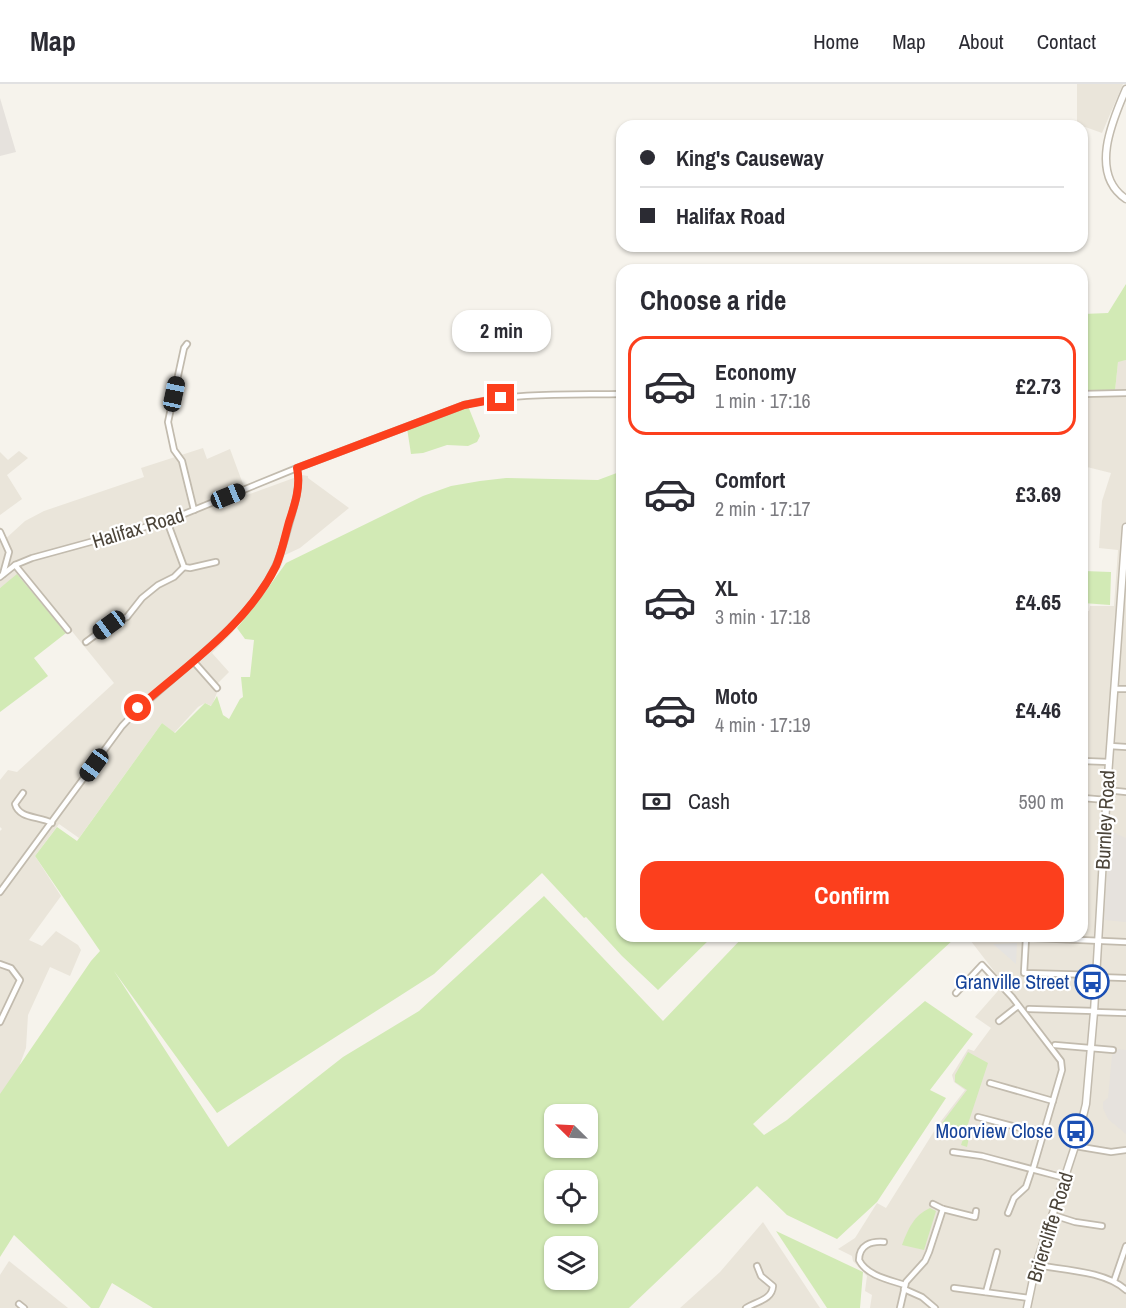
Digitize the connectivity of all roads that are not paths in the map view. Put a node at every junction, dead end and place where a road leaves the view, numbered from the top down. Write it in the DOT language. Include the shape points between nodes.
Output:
graph roads {
  1 [pos="1126,89"];
  2 [pos="1126,199"];
  3 [pos="187,344"];
  4 [pos="1126,393"];
  5 [pos="616,394"];
  6 [pos="1088,394"];
  7 [pos="297,468"];
  8 [pos="194,510"];
  9 [pos="167,520"];
  10 [pos="1126,530"];
  11 [pos="0,532"];
  12 [pos="216,562"];
  13 [pos="15,565"];
  14 [pos="184,567"];
  15 [pos="2,576"];
  16 [pos="1123,603"];
  17 [pos="68,630"];
  18 [pos="86,642"];
  19 [pos="194,662"];
  20 [pos="217,688"];
  21 [pos="1115,689"];
  22 [pos="1126,690"];
  23 [pos="1110,746"];
  24 [pos="1126,747"];
  25 [pos="1088,761"];
  26 [pos="1109,762"];
  27 [pos="1107,790"];
  28 [pos="1126,792"];
  29 [pos="24,793"];
  30 [pos="1088,798"];
  31 [pos="1106,800"];
  32 [pos="52,823"];
  33 [pos="0,892"];
  34 [pos="1088,941"];
  35 [pos="1099,941"];
  36 [pos="1026,942"];
  37 [pos="1126,942"];
  38 [pos="0,964"];
  39 [pos="1097,976"];
  40 [pos="1126,978"];
  41 [pos="956,993"];
  42 [pos="1018,1006"];
  43 [pos="1029,1009"];
  44 [pos="1094,1011"];
  45 [pos="1126,1013"];
  46 [pos="999,1021"];
  47 [pos="0,1022"];
  48 [pos="1055,1045"];
  49 [pos="1092,1048"];
  50 [pos="1113,1050"];
  51 [pos="1088,1077"];
  52 [pos="990,1083"];
  53 [pos="1053,1101"];
  54 [pos="978,1117"];
  55 [pos="1043,1134"];
  56 [pos="1075,1146"];
  57 [pos="1126,1150"];
  58 [pos="953,1152"];
  59 [pos="1032,1169"];
  60 [pos="1065,1178"];
  61 [pos="933,1204"];
  62 [pos="1007,1208"];
  63 [pos="943,1209"];
  64 [pos="1053,1215"];
  65 [pos="975,1216"];
  66 [pos="1102,1226"];
  67 [pos="884,1242"];
  68 [pos="1126,1246"];
  69 [pos="997,1252"];
  70 [pos="1036,1265"];
  71 [pos="757,1266"];
  72 [pos="1114,1281"];
  73 [pos="905,1287"];
  74 [pos="954,1288"];
  75 [pos="1126,1290"];
  76 [pos="986,1292"];
  77 [pos="1029,1298"];
  78 [pos="746,1308"];
  79 [pos="900,1308"];
  80 [pos="935,1308"];
  81 [pos="1027,1308"];
  1 -- 2 [label="street" via="1108,136 1106,156 1113,186"];
  3 -- 8 [label="street" via="168,422"];
  4 -- 6 [label="street"];
  5 -- 7 [label="street, Halifax Road" via="488,399"];
  7 -- 8 [label="street, Halifax Road"];
  7 -- 19 [label="street" via="297,495 276,565 240,617"];
  8 -- 9 [label="street, Halifax Road"];
  9 -- 13 [label="street, Halifax Road"];
  9 -- 14 [label="street"];
  10 -- 16 [label="street, Burnley Road"];
  11 -- 15 [label="street" via="9,552"];
  12 -- 14 [label="street"];
  13 -- 15 [label="street, Halifax Road"];
  13 -- 17 [label="street"];
  14 -- 18 [label="street" via="142,598 128,617"];
  16 -- 21 [label="street, Burnley Road"];
  19 -- 20 [label="street"];
  19 -- 32 [label="street" via="122,726"];
  21 -- 22 [label="street"];
  21 -- 23 [label="street, Burnley Road"];
  23 -- 24 [label="street"];
  23 -- 26 [label="street, Burnley Road"];
  25 -- 26 [label="street"];
  26 -- 27 [label="street, Burnley Road"];
  27 -- 28 [label="street"];
  27 -- 31 [label="street, Burnley Road"];
  29 -- 32 [label="street" via="15,804 19,812"];
  30 -- 31 [label="street"];
  31 -- 35 [label="street, Burnley Road"];
  32 -- 33 [label="street"];
  34 -- 35 [label="street"];
  35 -- 37 [label="street"];
  35 -- 39 [label="street, Burnley Road"];
  36 -- 39 [label="street" via="1024,973"];
  38 -- 47 [label="street" via="11,968 20,980"];
  39 -- 40 [label="street"];
  39 -- 44 [label="street, Burnley Road"];
  41 -- 42 [label="street" via="982,965"];
  42 -- 46 [label="street"];
  42 -- 53 [label="street" via="1059,1057 1062,1070"];
  43 -- 44 [label="street"];
  44 -- 45 [label="street"];
  44 -- 49 [label="street, Burnley Road"];
  48 -- 49 [label="street"];
  49 -- 50 [label="street"];
  49 -- 51 [label="street, Burnley Road"];
  51 -- 56 [label="street, Briercliffe Road" via="1086,1104"];
  52 -- 53 [label="street"];
  53 -- 55 [label="street"];
  54 -- 55 [label="street"];
  55 -- 59 [label="street"];
  56 -- 57 [label="street" via="1111,1152"];
  56 -- 60 [label="street, Briercliffe Road"];
  58 -- 59 [label="street"];
  59 -- 60 [label="street"];
  59 -- 62 [label="street" via="1026,1187"];
  60 -- 64 [label="street, Briercliffe Road"];
  61 -- 63 [label="street"];
  63 -- 65 [label="street"];
  63 -- 73 [label="street" via="925,1261"];
  64 -- 66 [label="street"];
  64 -- 70 [label="street, Briercliffe Road"];
  67 -- 73 [label="street" via="874,1241 862,1248 859,1260 869,1271"];
  68 -- 72 [label="street"];
  69 -- 76 [label="street"];
  70 -- 72 [label="street"];
  70 -- 77 [label="street, Briercliffe Road"];
  71 -- 78 [label="street" via="772,1292"];
  72 -- 75 [label="street"];
  73 -- 79 [label="street"];
  73 -- 80 [label="street"];
  74 -- 76 [label="street"];
  76 -- 77 [label="street"];
  77 -- 81 [label="street, Briercliffe Road"];
}
